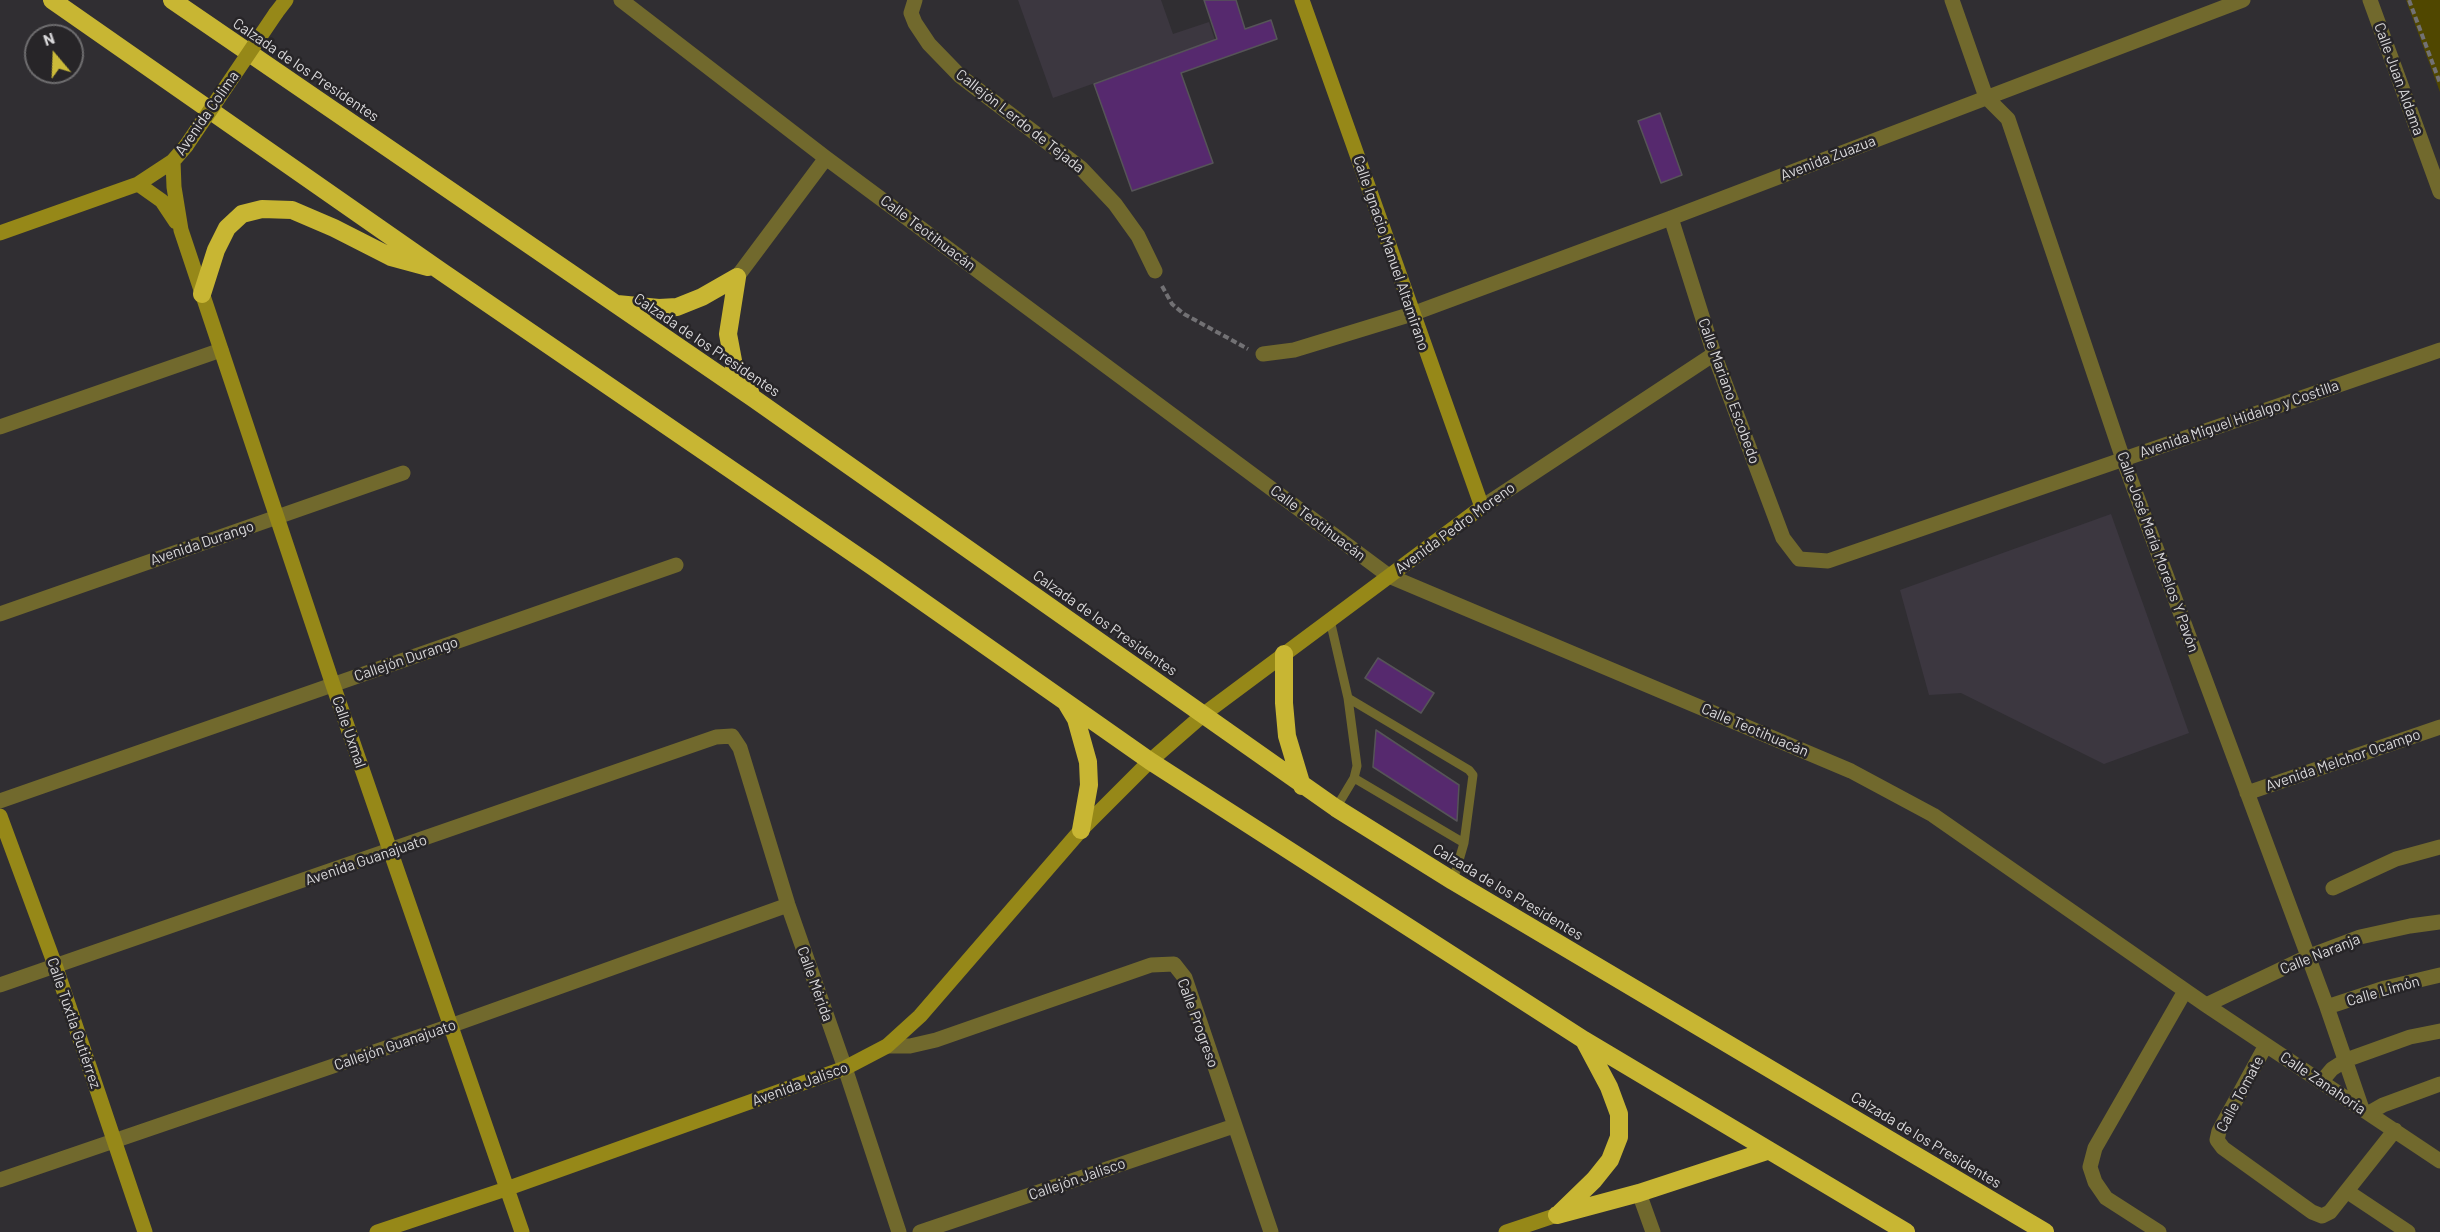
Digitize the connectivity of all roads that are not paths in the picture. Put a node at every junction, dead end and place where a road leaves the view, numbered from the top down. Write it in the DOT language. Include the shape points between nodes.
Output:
graph roads {
  1 [pos="52,0"];
  2 [pos="286,0"];
  3 [pos="621,0"];
  4 [pos="915,0"];
  5 [pos="1302,0"];
  6 [pos="1952,0"];
  7 [pos="2243,0"];
  8 [pos="2370,0"];
  9 [pos="176,2"];
  10 [pos="1986,98"];
  11 [pos="826,158"];
  12 [pos="173,161"];
  13 [pos="138,184"];
  14 [pos="2440,192"];
  15 [pos="1671,218"];
  16 [pos="181,230"];
  17 [pos="0,233"];
  18 [pos="1155,271"];
  19 [pos="442,272"];
  20 [pos="737,277"];
  21 [pos="202,294"];
  22 [pos="616,304"];
  23 [pos="1412,314"];
  24 [pos="221,350"];
  25 [pos="2440,350"];
  26 [pos="1263,354"];
  27 [pos="1714,354"];
  28 [pos="753,398"];
  29 [pos="0,427"];
  30 [pos="2123,459"];
  31 [pos="403,473"];
  32 [pos="1482,507"];
  33 [pos="277,517"];
  34 [pos="1799,559"];
  35 [pos="676,565"];
  36 [pos="1389,576"];
  37 [pos="0,614"];
  38 [pos="1330,620"];
  39 [pos="1284,654"];
  40 [pos="333,685"];
  41 [pos="1348,698"];
  42 [pos="1064,700"];
  43 [pos="1204,714"];
  44 [pos="2440,727"];
  45 [pos="732,736"];
  46 [pos="1150,761"];
  47 [pos="1354,778"];
  48 [pos="1302,786"];
  49 [pos="2247,793"];
  50 [pos="0,801"];
  51 [pos="1336,808"];
  52 [pos="0,816"];
  53 [pos="1081,830"];
  54 [pos="1464,843"];
  55 [pos="2440,847"];
  56 [pos="391,851"];
  57 [pos="1453,881"];
  58 [pos="2333,888"];
  59 [pos="788,905"];
  60 [pos="2440,922"];
  61 [pos="2307,957"];
  62 [pos="55,966"];
  63 [pos="2440,975"];
  64 [pos="0,985"];
  65 [pos="2185,991"];
  66 [pos="2206,1005"];
  67 [pos="2327,1007"];
  68 [pos="450,1026"];
  69 [pos="2440,1031"];
  70 [pos="1584,1040"];
  71 [pos="2266,1045"];
  72 [pos="887,1046"];
  73 [pos="2346,1060"];
  74 [pos="845,1068"];
  75 [pos="2321,1082"];
  76 [pos="2440,1084"];
  77 [pos="2365,1111"];
  78 [pos="1234,1126"];
  79 [pos="2395,1130"];
  80 [pos="114,1141"];
  81 [pos="1767,1151"];
  82 [pos="2440,1161"];
  83 [pos="0,1180"];
  84 [pos="506,1189"];
  85 [pos="2348,1192"];
  86 [pos="1639,1193"];
  87 [pos="1557,1215"];
  88 [pos="145,1232"];
  89 [pos="377,1232"];
  90 [pos="522,1232"];
  91 [pos="899,1232"];
  92 [pos="920,1232"];
  93 [pos="1271,1232"];
  94 [pos="1506,1232"];
  95 [pos="1653,1232"];
  96 [pos="1906,1232"];
  97 [pos="2045,1232"];
  98 [pos="2159,1232"];
  99 [pos="2408,1232"];
  1 -- 19 [label="highway"];
  2 -- 12 [label="street, Avenida Colima, bridge"];
  3 -- 11 [label="street, Calle Teotihuacán"];
  4 -- 18 [label="street, Callejón Lerdo de Tejada" via="911,12 929,44 960,75 1081,168 1138,236"];
  5 -- 23 [label="street, Calle Ignacio Manuel Altamirano"];
  6 -- 10 [label="street, Calle José María Morelos Y Pavón"];
  7 -- 10 [label="street, Avenida Zuazua"];
  8 -- 14 [label="street, Calle Juan Aldama"];
  9 -- 22 [label="highway, Calzada de los Presidentes"];
  10 -- 15 [label="street, Avenida Zuazua"];
  10 -- 30 [label="street, Calle José María Morelos Y Pavón" via="2008,119"];
  11 -- 20 [label="street"];
  11 -- 36 [label="street, Calle Teotihuacán"];
  12 -- 13 [label="street, Avenida Colima"];
  12 -- 16 [label="street, Calle Uxmal"];
  13 -- 16 [label="street, Calle Uxmal" via="162,201"];
  13 -- 17 [label="street, Avenida Colima"];
  15 -- 23 [label="street, Avenida Zuazua"];
  15 -- 27 [label="street, Calle Mariano Escobedo"];
  16 -- 21 [label="street, Calle Uxmal"];
  19 -- 21 [label="highway" via="391,257 292,210 262,209 242,214 227,228"];
  19 -- 42 [label="highway"];
  20 -- 22 [label="highway" via="677,307"];
  20 -- 28 [label="highway" via="728,334 734,366"];
  21 -- 24 [label="street, Calle Uxmal"];
  22 -- 28 [label="highway, Calzada de los Presidentes"];
  23 -- 26 [label="street" via="1294,350"];
  23 -- 32 [label="street, Calle Ignacio Manuel Altamirano"];
  24 -- 29 [label="street"];
  24 -- 33 [label="street, Calle Uxmal"];
  25 -- 30 [label="street, Avenida Miguel Hidalgo y Costilla"];
  27 -- 32 [label="street, Avenida Pedro Moreno"];
  27 -- 34 [label="street, Calle Mariano Escobedo" via="1783,538"];
  28 -- 43 [label="highway, Calzada de los Presidentes"];
  30 -- 34 [label="street, Avenida Miguel Hidalgo y Costilla" via="1828,561"];
  30 -- 49 [label="street, Calle José María Morelos Y Pavón"];
  31 -- 33 [label="street, Avenida Durango"];
  32 -- 36 [label="street, Avenida Pedro Moreno"];
  33 -- 37 [label="street, Avenida Durango"];
  33 -- 40 [label="street, Calle Uxmal"];
  35 -- 40 [label="street, Callejón Durango"];
  36 -- 38 [label="street, Avenida Pedro Moreno"];
  36 -- 65 [label="street, Calle Teotihuacán" via="1851,771 1933,815"];
  38 -- 39 [label="street, Avenida Pedro Moreno"];
  38 -- 41 [label="lane"];
  39 -- 43 [label="street, Avenida Pedro Moreno"];
  39 -- 48 [label="highway" via="1287,736"];
  40 -- 50 [label="street, Callejón Durango"];
  40 -- 56 [label="street, Calle Uxmal"];
  41 -- 47 [label="lane" via="1357,766"];
  41 -- 54 [label="lane" via="1469,770 1474,781"];
  42 -- 46 [label="highway"];
  42 -- 53 [label="highway" via="1077,719 1088,762 1089,785"];
  43 -- 46 [label="street, Avenida Pedro Moreno"];
  43 -- 48 [label="highway, Calzada de los Presidentes"];
  44 -- 49 [label="street, Avenida Melchor Ocampo"];
  45 -- 56 [label="street, Avenida Guanajuato" via="716,737"];
  45 -- 59 [label="street, Calle Mérida" via="740,748"];
  46 -- 53 [label="street, Avenida Jalisco"];
  46 -- 70 [label="highway"];
  47 -- 51 [label="lane"];
  47 -- 54 [label="lane"];
  48 -- 51 [label="highway, Calzada de los Presidentes"];
  49 -- 61 [label="street, Calle José María Morelos Y Pavón"];
  51 -- 57 [label="highway, Calzada de los Presidentes"];
  52 -- 62 [label="street, Calle Tuxtla Gutiérrez"];
  53 -- 72 [label="street, Avenida Jalisco" via="920,1016"];
  54 -- 57 [label="lane"];
  55 -- 58 [label="street" via="2396,859"];
  56 -- 62 [label="street, Avenida Guanajuato"];
  56 -- 68 [label="street, Calle Uxmal"];
  57 -- 97 [label="highway, Calzada de los Presidentes"];
  59 -- 68 [label="street, Callejón Guanajuato"];
  59 -- 74 [label="street, Calle Mérida"];
  60 -- 61 [label="street, Calle Naranja" via="2360,937"];
  61 -- 66 [label="street, Calle Naranja"];
  61 -- 67 [label="street, Calle José María Morelos Y Pavón"];
  62 -- 64 [label="street, Avenida Guanajuato"];
  62 -- 80 [label="street, Calle Tuxtla Gutiérrez"];
  63 -- 67 [label="street, Calle Limón"];
  65 -- 66 [label="street, Calle Teotihuacán"];
  65 -- 98 [label="street" via="2095,1148 2090,1167 2106,1198"];
  66 -- 71 [label="street, Calle Zanahoria"];
  67 -- 73 [label="street, Calle José María Morelos Y Pavón"];
  68 -- 80 [label="street, Callejón Guanajuato"];
  68 -- 84 [label="street, Calle Uxmal"];
  69 -- 73 [label="street" via="2410,1037"];
  70 -- 81 [label="highway"];
  70 -- 87 [label="highway" via="1619,1114 1619,1137 1610,1160"];
  71 -- 75 [label="street, Calle Zanahoria"];
  71 -- 85 [label="street, Calle Tomate" via="2219,1131 2218,1143 2317,1215 2326,1215"];
  72 -- 74 [label="street, Avenida Jalisco"];
  72 -- 78 [label="street, Calle Progreso" via="936,1040 1151,965 1173,964 1185,978"];
  73 -- 75 [label="street"];
  73 -- 77 [label="street, Calle José María Morelos Y Pavón"];
  74 -- 84 [label="street, Avenida Jalisco"];
  74 -- 91 [label="street, Calle Mérida"];
  75 -- 77 [label="street, Calle Zanahoria"];
  76 -- 77 [label="street"];
  77 -- 79 [label="street, Calle Zanahoria"];
  78 -- 92 [label="street, Callejón Jalisco"];
  78 -- 93 [label="street, Calle Progreso"];
  79 -- 82 [label="street, Calle Zanahoria"];
  79 -- 85 [label="street"];
  80 -- 83 [label="street, Callejón Guanajuato"];
  80 -- 88 [label="street, Calle Tuxtla Gutiérrez"];
  81 -- 86 [label="highway"];
  81 -- 96 [label="highway"];
  84 -- 89 [label="street, Avenida Jalisco"];
  84 -- 90 [label="street, Calle Uxmal"];
  85 -- 99 [label="street"];
  86 -- 87 [label="highway"];
  86 -- 95 [label="street"];
  87 -- 94 [label="street"];
}
